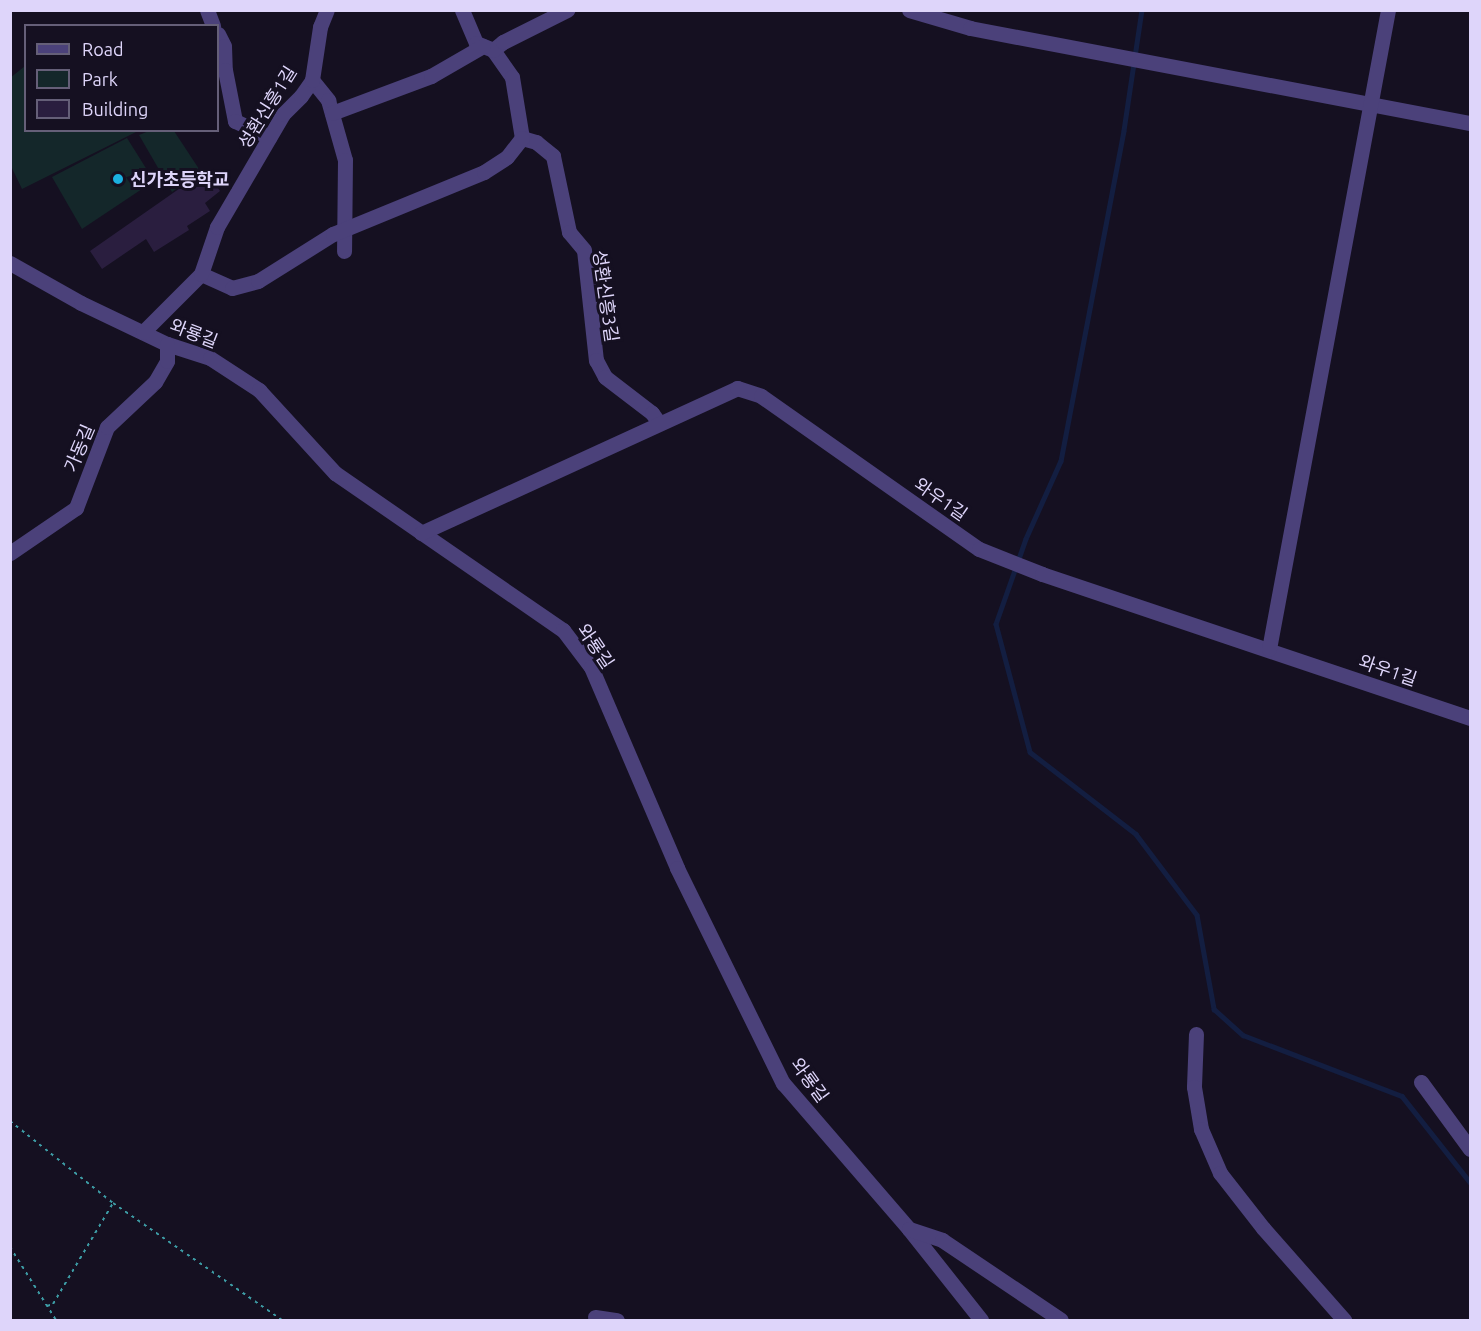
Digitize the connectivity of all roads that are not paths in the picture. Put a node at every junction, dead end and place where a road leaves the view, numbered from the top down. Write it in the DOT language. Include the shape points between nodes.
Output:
graph roads {
  1 [pos="327,10"];
  2 [pos="462,10"];
  3 [pos="567,10"];
  4 [pos="909,10"];
  5 [pos="1388,10"];
  6 [pos="219,36"];
  7 [pos="488,48"];
  8 [pos="312,80"];
  9 [pos="1369,103"];
  10 [pos="332,113"];
  11 [pos="1470,123"];
  12 [pos="270,137"];
  13 [pos="522,138"];
  14 [pos="345,228"];
  15 [pos="344,251"];
  16 [pos="11,263"];
  17 [pos="201,274"];
  18 [pos="142,332"];
  19 [pos="167,344"];
  20 [pos="659,423"];
  21 [pos="421,532"];
  22 [pos="10,553"];
  23 [pos="1269,649"];
  24 [pos="1470,718"];
  25 [pos="1196,1034"];
  26 [pos="1421,1082"];
  27 [pos="1470,1149"];
  28 [pos="909,1229"];
  29 [pos="595,1317"];
  30 [pos="617,1320"];
  31 [pos="981,1320"];
  32 [pos="1061,1320"];
  33 [pos="1344,1320"];
  1 -- 8 [label="street, 성환신흥1길" via="320,27"];
  2 -- 7 [label="street" via="476,43"];
  3 -- 7 [label="street"];
  4 -- 9 [label="street" via="970,28"];
  5 -- 9 [label="street"];
  6 -- 12 [label="street" via="224,46 235,121"];
  7 -- 10 [label="street" via="430,76"];
  7 -- 13 [label="street" via="512,77"];
  8 -- 10 [label="street" via="328,100"];
  8 -- 12 [label="street, 성환신흥1길" via="283,114"];
  9 -- 11 [label="street"];
  9 -- 23 [label="street"];
  10 -- 14 [label="street" via="345,160"];
  12 -- 17 [label="street, 성환신흥1길" via="217,227"];
  13 -- 14 [label="street" via="507,157 484,172"];
  13 -- 20 [label="street, 성환신흥3길" via="536,142 553,156 569,232 584,250 596,360 605,377 652,413"];
  14 -- 15 [label="street"];
  14 -- 17 [label="street" via="244,286 232,288"];
  16 -- 18 [label="street, 와룡길"];
  17 -- 18 [label="street, 성환신흥1길"];
  18 -- 19 [label="street, 와룡길"];
  19 -- 21 [label="street, 와룡길" via="210,358 259,390 335,473"];
  19 -- 22 [label="street, 가동길" via="167,361 155,382 107,427 76,508"];
  20 -- 21 [label="street, 와우1길"];
  20 -- 23 [label="street, 와우1길" via="737,388 761,396 979,549 1041,574"];
  21 -- 28 [label="street, 와룡길" via="563,630 591,667 677,868 783,1083"];
  23 -- 24 [label="street, 와우1길"];
  25 -- 33 [label="street" via="1194,1087 1201,1129 1220,1173"];
  26 -- 27 [label="street"];
  28 -- 31 [label="street, 와룡길"];
  28 -- 32 [label="street" via="942,1240"];
  29 -- 30 [label="street"];
}
